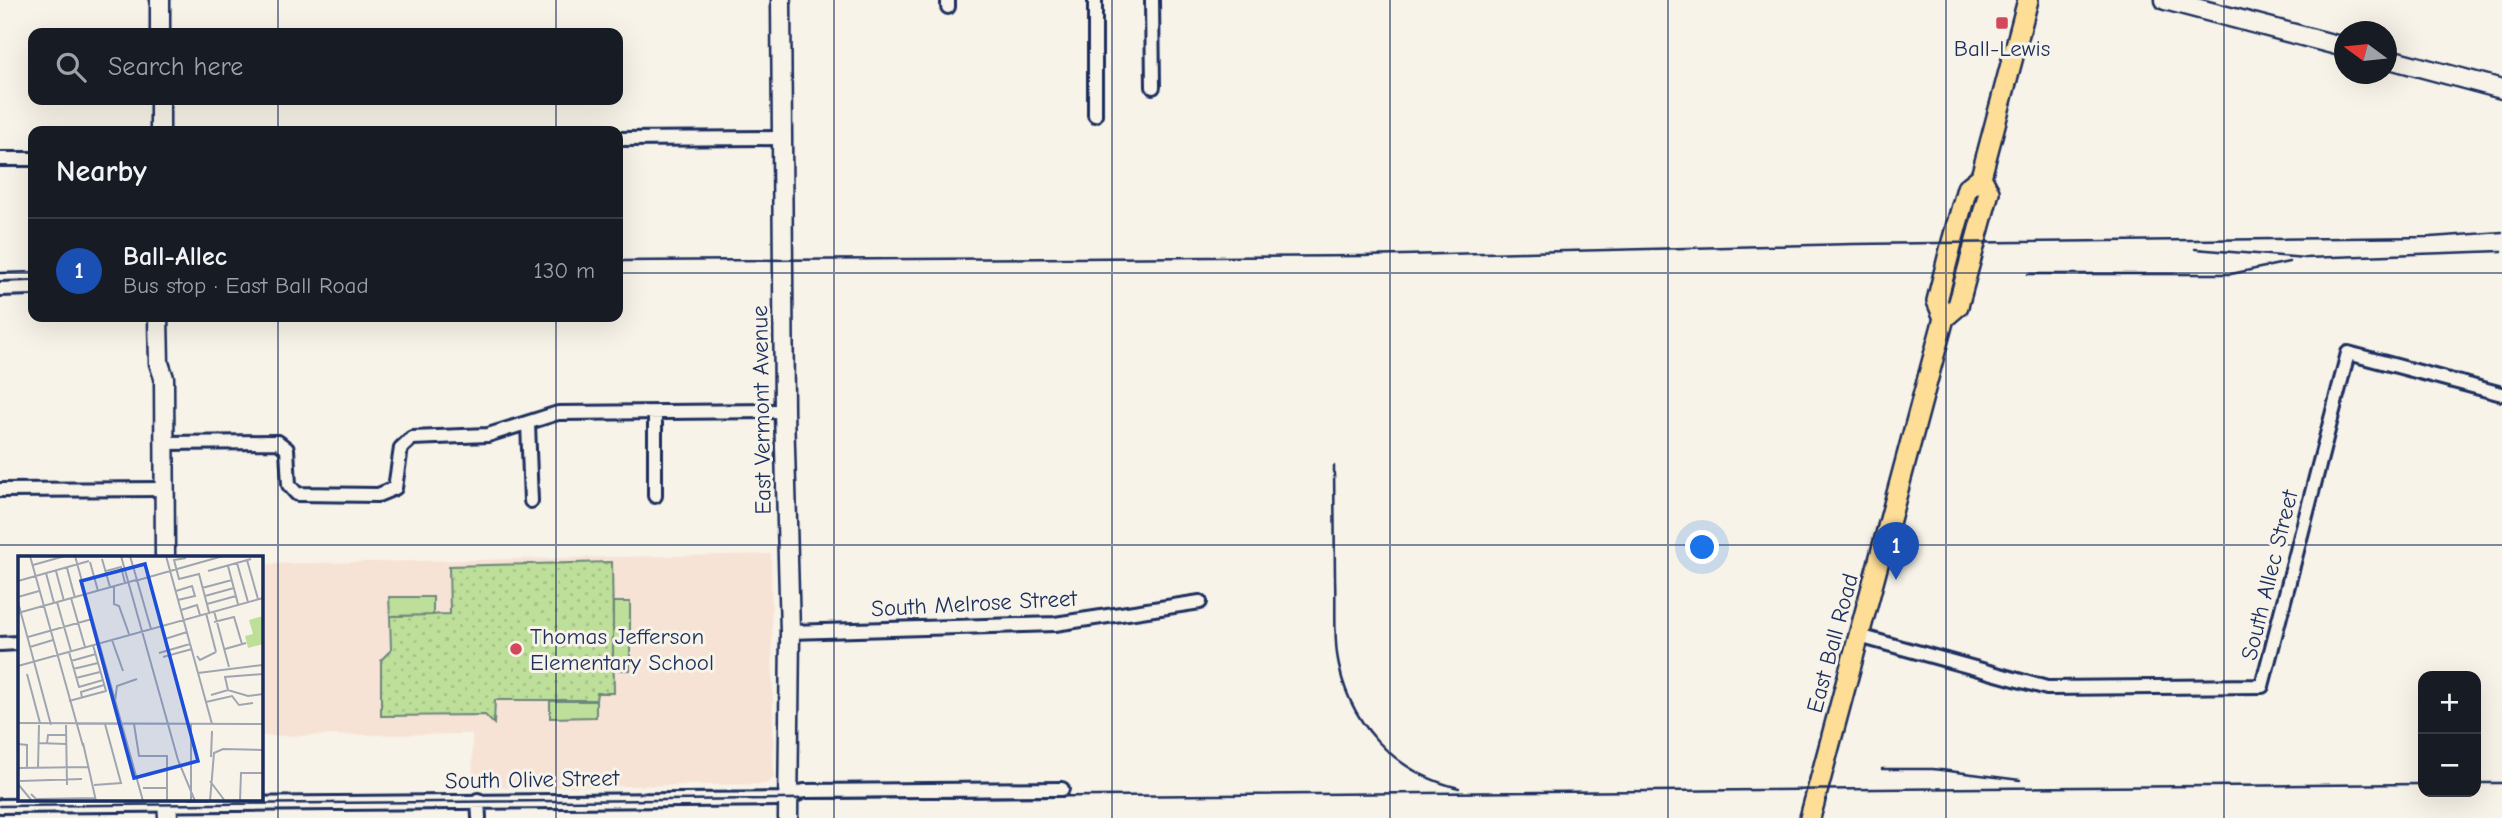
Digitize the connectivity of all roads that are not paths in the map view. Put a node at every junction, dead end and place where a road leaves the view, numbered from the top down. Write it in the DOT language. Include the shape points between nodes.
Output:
graph roads {
  1 [pos="160,0"];
  2 [pos="781,0"];
  3 [pos="1095,0"];
  4 [pos="1152,0"];
  5 [pos="2028,0"];
  6 [pos="2165,0"];
  7 [pos="160,28"];
  8 [pos="2334,44"];
  9 [pos="2397,61"];
  10 [pos="1153,87"];
  11 [pos="2502,89"];
  12 [pos="160,105"];
  13 [pos="1095,115"];
  14 [pos="160,126"];
  15 [pos="782,138"];
  16 [pos="623,139"];
  17 [pos="0,159"];
  18 [pos="28,159"];
  19 [pos="28,288"];
  20 [pos="0,289"];
  21 [pos="158,322"];
  22 [pos="170,322"];
  23 [pos="164,378"];
  24 [pos="2502,394"];
  25 [pos="784,411"];
  26 [pos="655,413"];
  27 [pos="528,424"];
  28 [pos="164,443"];
  29 [pos="164,489"];
  30 [pos="0,490"];
  31 [pos="655,496"];
  32 [pos="531,501"];
  33 [pos="165,556"];
  34 [pos="1200,602"];
  35 [pos="790,632"];
  36 [pos="1859,636"];
  37 [pos="18,643"];
  38 [pos="0,644"];
  39 [pos="1062,789"];
  40 [pos="787,799"];
  41 [pos="478,800"];
  42 [pos="0,806"];
  43 [pos="168,807"];
  44 [pos="479,818"];
  45 [pos="788,818"];
  46 [pos="1810,818"];
  1 -- 7 [label="street"];
  2 -- 15 [label="street, East Vermont Avenue"];
  3 -- 13 [label="street"];
  4 -- 10 [label="street"];
  5 -- 36 [label="main road, East Ball Road" via="1981,177 1967,188 1960,212 1937,301 1944,318"];
  6 -- 8 [label="street"];
  9 -- 11 [label="street"];
  12 -- 14 [label="street"];
  15 -- 16 [label="street"];
  15 -- 25 [label="street, East Vermont Avenue"];
  17 -- 18 [label="street"];
  19 -- 20 [label="street"];
  21 -- 23 [label="street"];
  22 -- 23 [label="street" via="171,361"];
  23 -- 28 [label="street"];
  24 -- 36 [label="street, South Allec Street" via="2348,353 2262,686 2047,688"];
  25 -- 26 [label="street"];
  25 -- 35 [label="street, East Vermont Avenue"];
  26 -- 27 [label="street" via="558,413"];
  26 -- 31 [label="street"];
  27 -- 28 [label="street" via="479,437 412,438 401,448 395,488 379,495 297,494 289,485 287,449 278,442"];
  27 -- 32 [label="street"];
  28 -- 29 [label="street"];
  29 -- 30 [label="street"];
  29 -- 33 [label="street"];
  34 -- 35 [label="street, South Melrose Street" via="1055,624"];
  35 -- 40 [label="street, East Vermont Avenue"];
  36 -- 46 [label="main road, East Ball Road"];
  37 -- 38 [label="street"];
  39 -- 40 [label="street, South Olive Street" via="804,791"];
  40 -- 41 [label="street, South Olive Street"];
  40 -- 45 [label="street, East Vermont Avenue"];
  41 -- 43 [label="street, South Olive Street"];
  41 -- 44 [label="street"];
  42 -- 43 [label="street, South Olive Street"];
}
